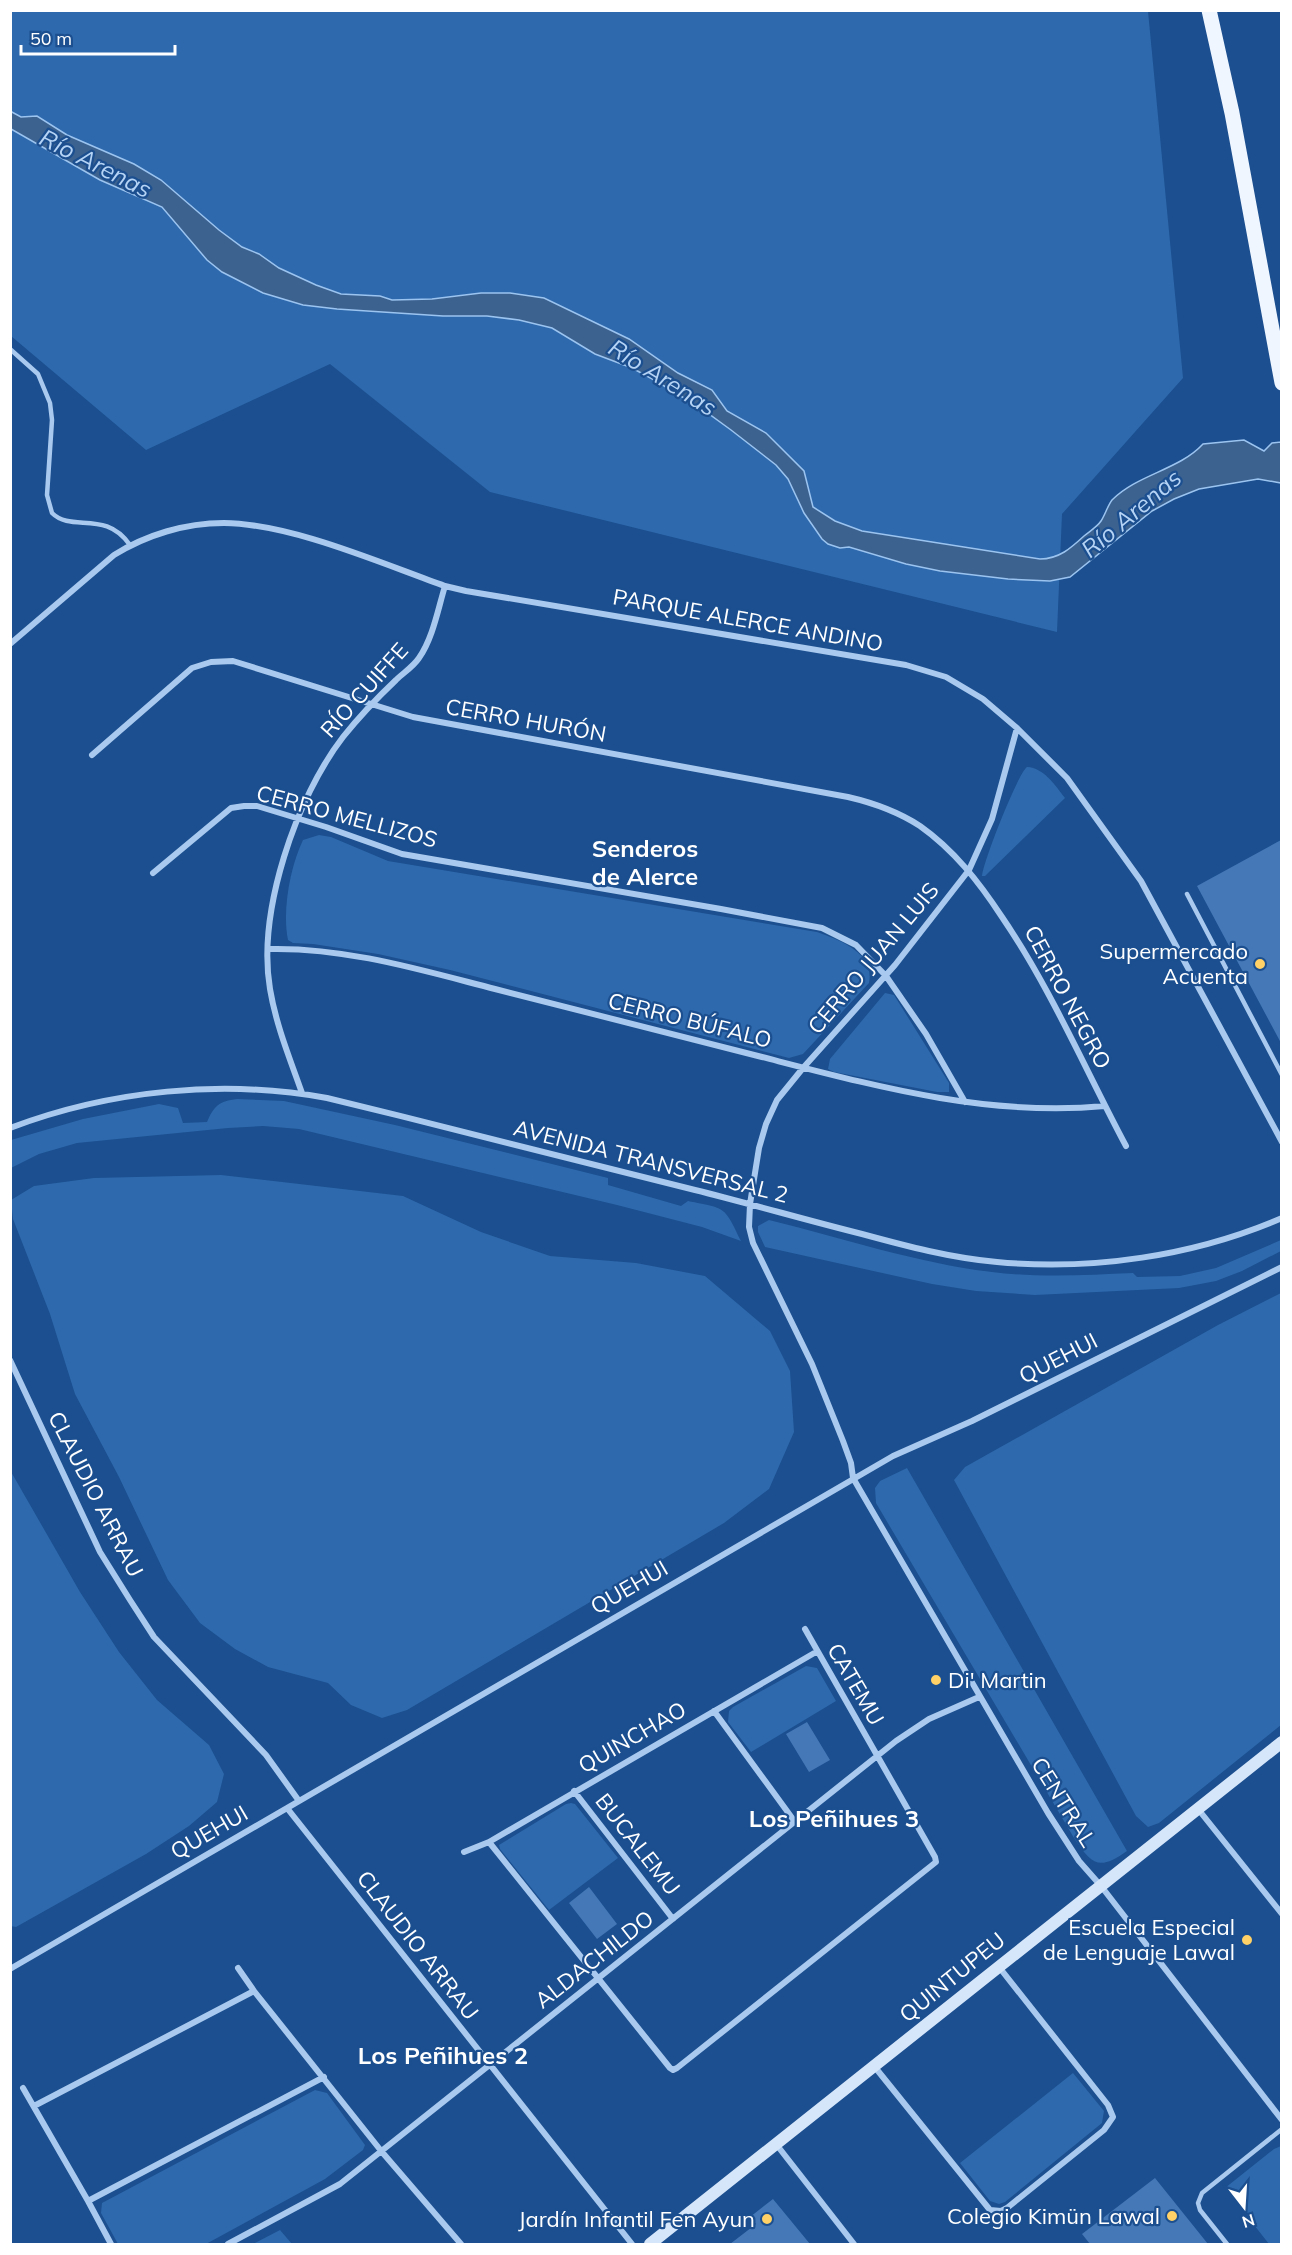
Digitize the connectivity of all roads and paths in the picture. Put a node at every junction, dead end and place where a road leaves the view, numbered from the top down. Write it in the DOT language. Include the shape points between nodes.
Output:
graph roads {
  1 [pos="1209,10"];
  2 [pos="10,349"];
  3 [pos="1281,383"];
  4 [pos="130,545"];
  5 [pos="445,586"];
  6 [pos="10,644"];
  7 [pos="371,705"];
  8 [pos="1017,728"];
  9 [pos="92,755"];
  10 [pos="298,818"];
  11 [pos="969,870"];
  12 [pos="153,873"];
  13 [pos="1187,894"];
  14 [pos="268,949"];
  15 [pos="886,976"];
  16 [pos="803,1068"];
  17 [pos="1281,1074"];
  18 [pos="302,1093"];
  19 [pos="965,1102"];
  20 [pos="1105,1106"];
  21 [pos="10,1128"];
  22 [pos="1281,1142"];
  23 [pos="1126,1146"];
  24 [pos="750,1204"];
  25 [pos="1281,1218"];
  26 [pos="1281,1267"];
  27 [pos="10,1360"];
  28 [pos="853,1478"];
  29 [pos="805,1629"];
  30 [pos="816,1652"];
  31 [pos="979,1697"];
  32 [pos="714,1711"];
  33 [pos="1281,1742"];
  34 [pos="877,1757"];
  35 [pos="574,1791"];
  36 [pos="298,1801"];
  37 [pos="287,1808"];
  38 [pos="1198,1809"];
  39 [pos="795,1822"];
  40 [pos="489,1842"];
  41 [pos="464,1852"];
  42 [pos="1101,1886"];
  43 [pos="1281,1914"];
  44 [pos="673,1919"];
  45 [pos="999,1967"];
  46 [pos="238,1968"];
  47 [pos="10,1969"];
  48 [pos="597,1979"];
  49 [pos="254,1991"];
  50 [pos="490,2065"];
  51 [pos="874,2066"];
  52 [pos="324,2077"];
  53 [pos="23,2088"];
  54 [pos="34,2106"];
  55 [pos="1281,2120"];
  56 [pos="1281,2129"];
  57 [pos="776,2144"];
  58 [pos="382,2152"];
  59 [pos="88,2201"];
  60 [pos="457,2243"];
  61 [pos="111,2244"];
  62 [pos="228,2244"];
  63 [pos="632,2244"];
  64 [pos="650,2244"];
  65 [pos="854,2244"];
  66 [pos="1227,2244"];
  1 -- 3 [label="main road" via="1232,113"];
  2 -- 4 [label="lane" via="38,374 50,403 48,495 52,513 63,520 114,528"];
  4 -- 5 [label="street, PARQUE ALERCE ANDINO" via="200,525 241,525 308,539"];
  4 -- 6 [label="street, PARQUE ALERCE ANDINO"];
  5 -- 7 [label="street, RÍO CUIFFE" via="418,660"];
  5 -- 8 [label="street, PARQUE ALERCE ANDINO" via="915,667 966,687"];
  7 -- 9 [label="street, CERRO HURÓN" via="233,661 211,662 192,668"];
  7 -- 10 [label="street, RÍO CUIFFE" via="328,758"];
  7 -- 11 [label="street, CERRO HURÓN" via="433,722 869,802 919,826"];
  8 -- 11 [label="street, CERRO JUAN LUIS" via="992,819"];
  8 -- 22 [label="street, PARQUE ALERCE ANDINO" via="1067,778 1141,881"];
  10 -- 12 [label="street, CERRO MELLIZOS" via="257,806 231,808"];
  10 -- 14 [label="street, RÍO CUIFFE" via="277,885"];
  10 -- 15 [label="street, CERRO MELLIZOS" via="402,854 822,928 856,945"];
  11 -- 15 [label="street, CERRO JUAN LUIS"];
  11 -- 20 [label="street, CERRO NEGRO" via="1030,957"];
  13 -- 17 [label="lane"];
  14 -- 16 [label="street, CERRO BÚFALO" via="309,949 390,963"];
  14 -- 18 [label="street, RÍO CUIFFE" via="275,1015"];
  15 -- 16 [label="street, CERRO JUAN LUIS"];
  15 -- 19 [label="street, CERRO MELLIZOS" via="926,1034"];
  16 -- 19 [label="street, CERRO BÚFALO"];
  16 -- 24 [label="street, CERRO JUAN LUIS" via="777,1100 766,1124"];
  18 -- 21 [label="street, AVENIDA TRANSVERSAL 2" via="180,1091 96,1104"];
  18 -- 24 [label="street, AVENIDA TRANSVERSAL 2"];
  19 -- 20 [label="street, CERRO BÚFALO" via="1032,1110"];
  20 -- 23 [label="street, CERRO NEGRO"];
  24 -- 25 [label="street, AVENIDA TRANSVERSAL 2" via="938,1252 1026,1264 1157,1255"];
  24 -- 28 [label="street, CERRO JUAN LUIS" via="753,1242 812,1364 851,1463"];
  26 -- 28 [label="street, QUEHUI"];
  27 -- 36 [label="street, CLAUDIO ARRAU" via="100,1552 154,1637 266,1755"];
  28 -- 31 [label="street, CENTRAL"];
  28 -- 36 [label="street, QUEHUI"];
  29 -- 30 [label="street, CATEMU"];
  30 -- 32 [label="street, QUINCHAO"];
  30 -- 34 [label="street, CATEMU"];
  31 -- 34 [label="street, ALDACHILDO" via="929,1719"];
  31 -- 42 [label="street, CENTRAL" via="1066,1843"];
  32 -- 35 [label="street, QUINCHAO"];
  32 -- 39 [label="street"];
  33 -- 38 [label="street, QUINTUPEU"];
  34 -- 39 [label="street, ALDACHILDO"];
  34 -- 48 [label="street, CATEMU" via="935,1857 933,1866 673,2070"];
  35 -- 40 [label="street, QUINCHAO"];
  35 -- 44 [label="street, BUCALEMU"];
  36 -- 37 [label="street, QUEHUI"];
  37 -- 47 [label="street, QUEHUI"];
  37 -- 50 [label="street, CLAUDIO ARRAU"];
  38 -- 42 [label="street, QUINTUPEU"];
  38 -- 43 [label="street"];
  39 -- 44 [label="street, ALDACHILDO"];
  40 -- 41 [label="street, QUINCHAO"];
  40 -- 48 [label="street"];
  42 -- 45 [label="street, QUINTUPEU"];
  42 -- 55 [label="street, CENTRAL"];
  44 -- 48 [label="street, ALDACHILDO"];
  45 -- 51 [label="street, QUINTUPEU"];
  45 -- 51 [label="street" via="1108,2105 1113,2117 1104,2130 1016,2201 1001,2211 990,2210"];
  46 -- 49 [label="street"];
  48 -- 50 [label="street, ALDACHILDO"];
  49 -- 52 [label="street"];
  49 -- 54 [label="street"];
  50 -- 58 [label="street, ALDACHILDO"];
  50 -- 63 [label="street, CLAUDIO ARRAU"];
  51 -- 57 [label="street, QUINTUPEU"];
  52 -- 58 [label="street"];
  52 -- 59 [label="street"];
  53 -- 54 [label="street"];
  54 -- 59 [label="street"];
  56 -- 66 [label="lane" via="1202,2193 1200,2210"];
  57 -- 64 [label="street, QUINTUPEU"];
  57 -- 65 [label="street"];
  58 -- 60 [label="street"];
  58 -- 62 [label="street, ALDACHILDO" via="333,2189"];
  59 -- 61 [label="street"];
}
